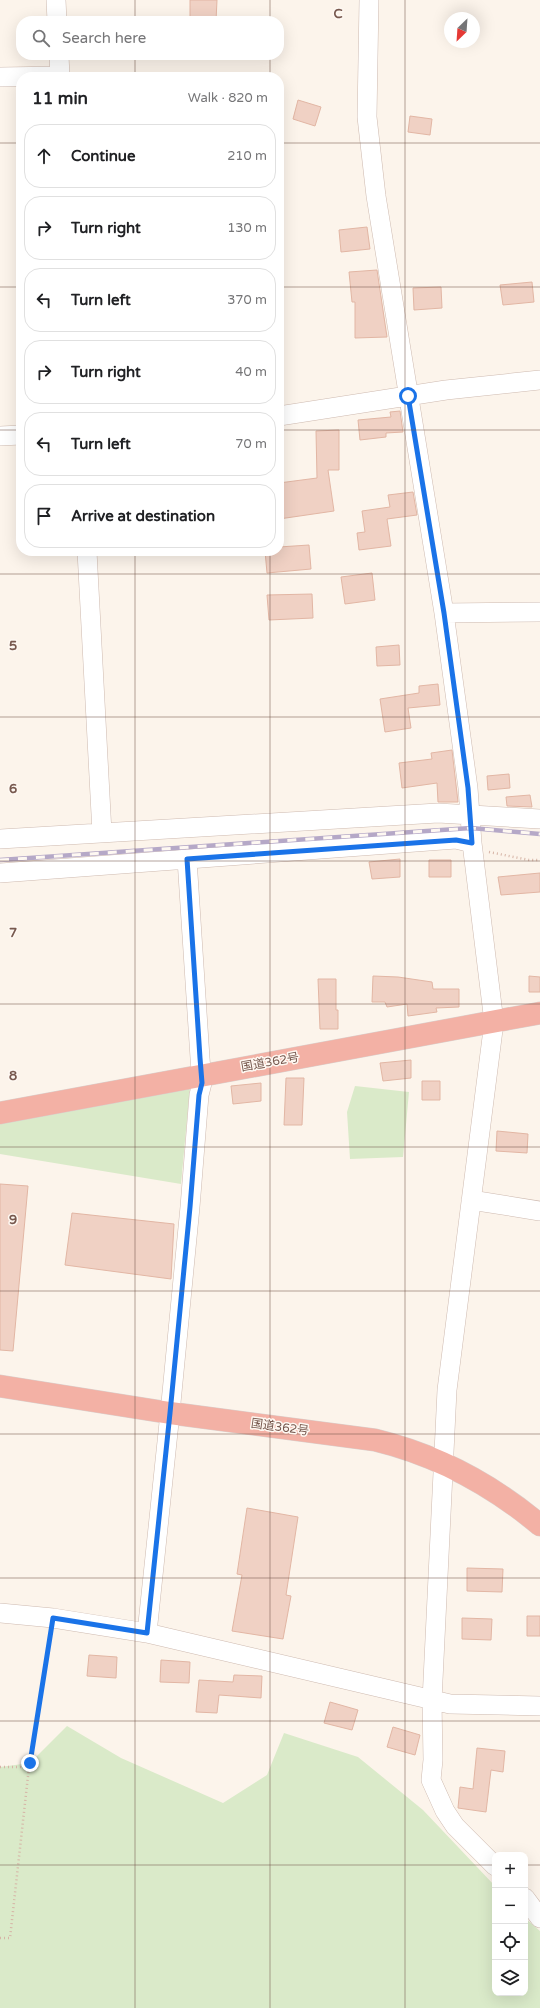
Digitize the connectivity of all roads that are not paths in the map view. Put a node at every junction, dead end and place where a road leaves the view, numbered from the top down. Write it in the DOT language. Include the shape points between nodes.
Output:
graph roads {
  1 [pos="56,0"];
  2 [pos="369,0"];
  3 [pos="57,16"];
  4 [pos="59,60"];
  5 [pos="60,72"];
  6 [pos="0,77"];
  7 [pos="16,77"];
  8 [pos="540,380"];
  9 [pos="408,396"];
  10 [pos="284,415"];
  11 [pos="16,435"];
  12 [pos="0,436"];
  13 [pos="87,556"];
  14 [pos="540,612"];
  15 [pos="444,613"];
  16 [pos="540,819"];
  17 [pos="102,833"];
  18 [pos="471,834"];
  19 [pos="0,839"];
  20 [pos="187,859"];
  21 [pos="0,873"];
  22 [pos="540,1013"];
  23 [pos="494,1022"];
  24 [pos="203,1075"];
  25 [pos="0,1113"];
  26 [pos="470,1200"];
  27 [pos="540,1211"];
  28 [pos="0,1386"];
  29 [pos="170,1413"];
  30 [pos="444,1463"];
  31 [pos="540,1525"];
  32 [pos="0,1613"];
  33 [pos="147,1633"];
  34 [pos="432,1701"];
  35 [pos="540,1706"];
  36 [pos="492,1863"];
  37 [pos="528,1902"];
  38 [pos="540,1918"];
  1 -- 3 [label="street"];
  2 -- 9 [label="street" via="367,117 376,196"];
  4 -- 5 [label="street"];
  6 -- 7 [label="street"];
  8 -- 9 [label="street"];
  9 -- 10 [label="street"];
  9 -- 15 [label="street"];
  11 -- 12 [label="street"];
  13 -- 17 [label="street"];
  14 -- 15 [label="street"];
  15 -- 18 [label="street" via="468,788"];
  16 -- 18 [label="street"];
  17 -- 18 [label="street" via="438,813"];
  17 -- 19 [label="street"];
  18 -- 20 [label="street" via="456,840"];
  18 -- 23 [label="street"];
  20 -- 21 [label="street"];
  20 -- 24 [label="street"];
  22 -- 23 [label="highway, 国道362号"];
  23 -- 24 [label="highway, 国道362号"];
  23 -- 26 [label="street"];
  24 -- 25 [label="highway, 国道362号"];
  24 -- 29 [label="street" via="199,1095"];
  26 -- 27 [label="street"];
  26 -- 30 [label="street" via="447,1390"];
  28 -- 29 [label="highway, 国道362号"];
  29 -- 30 [label="highway, 国道362号" via="375,1440 406,1448"];
  29 -- 33 [label="street"];
  30 -- 31 [label="highway, 国道362号" via="514,1503"];
  30 -- 34 [label="street"];
  32 -- 33 [label="street" via="53,1618"];
  33 -- 34 [label="street"];
  34 -- 35 [label="street" via="450,1704"];
  34 -- 36 [label="street" via="431,1780 455,1826"];
  37 -- 38 [label="street"];
}
